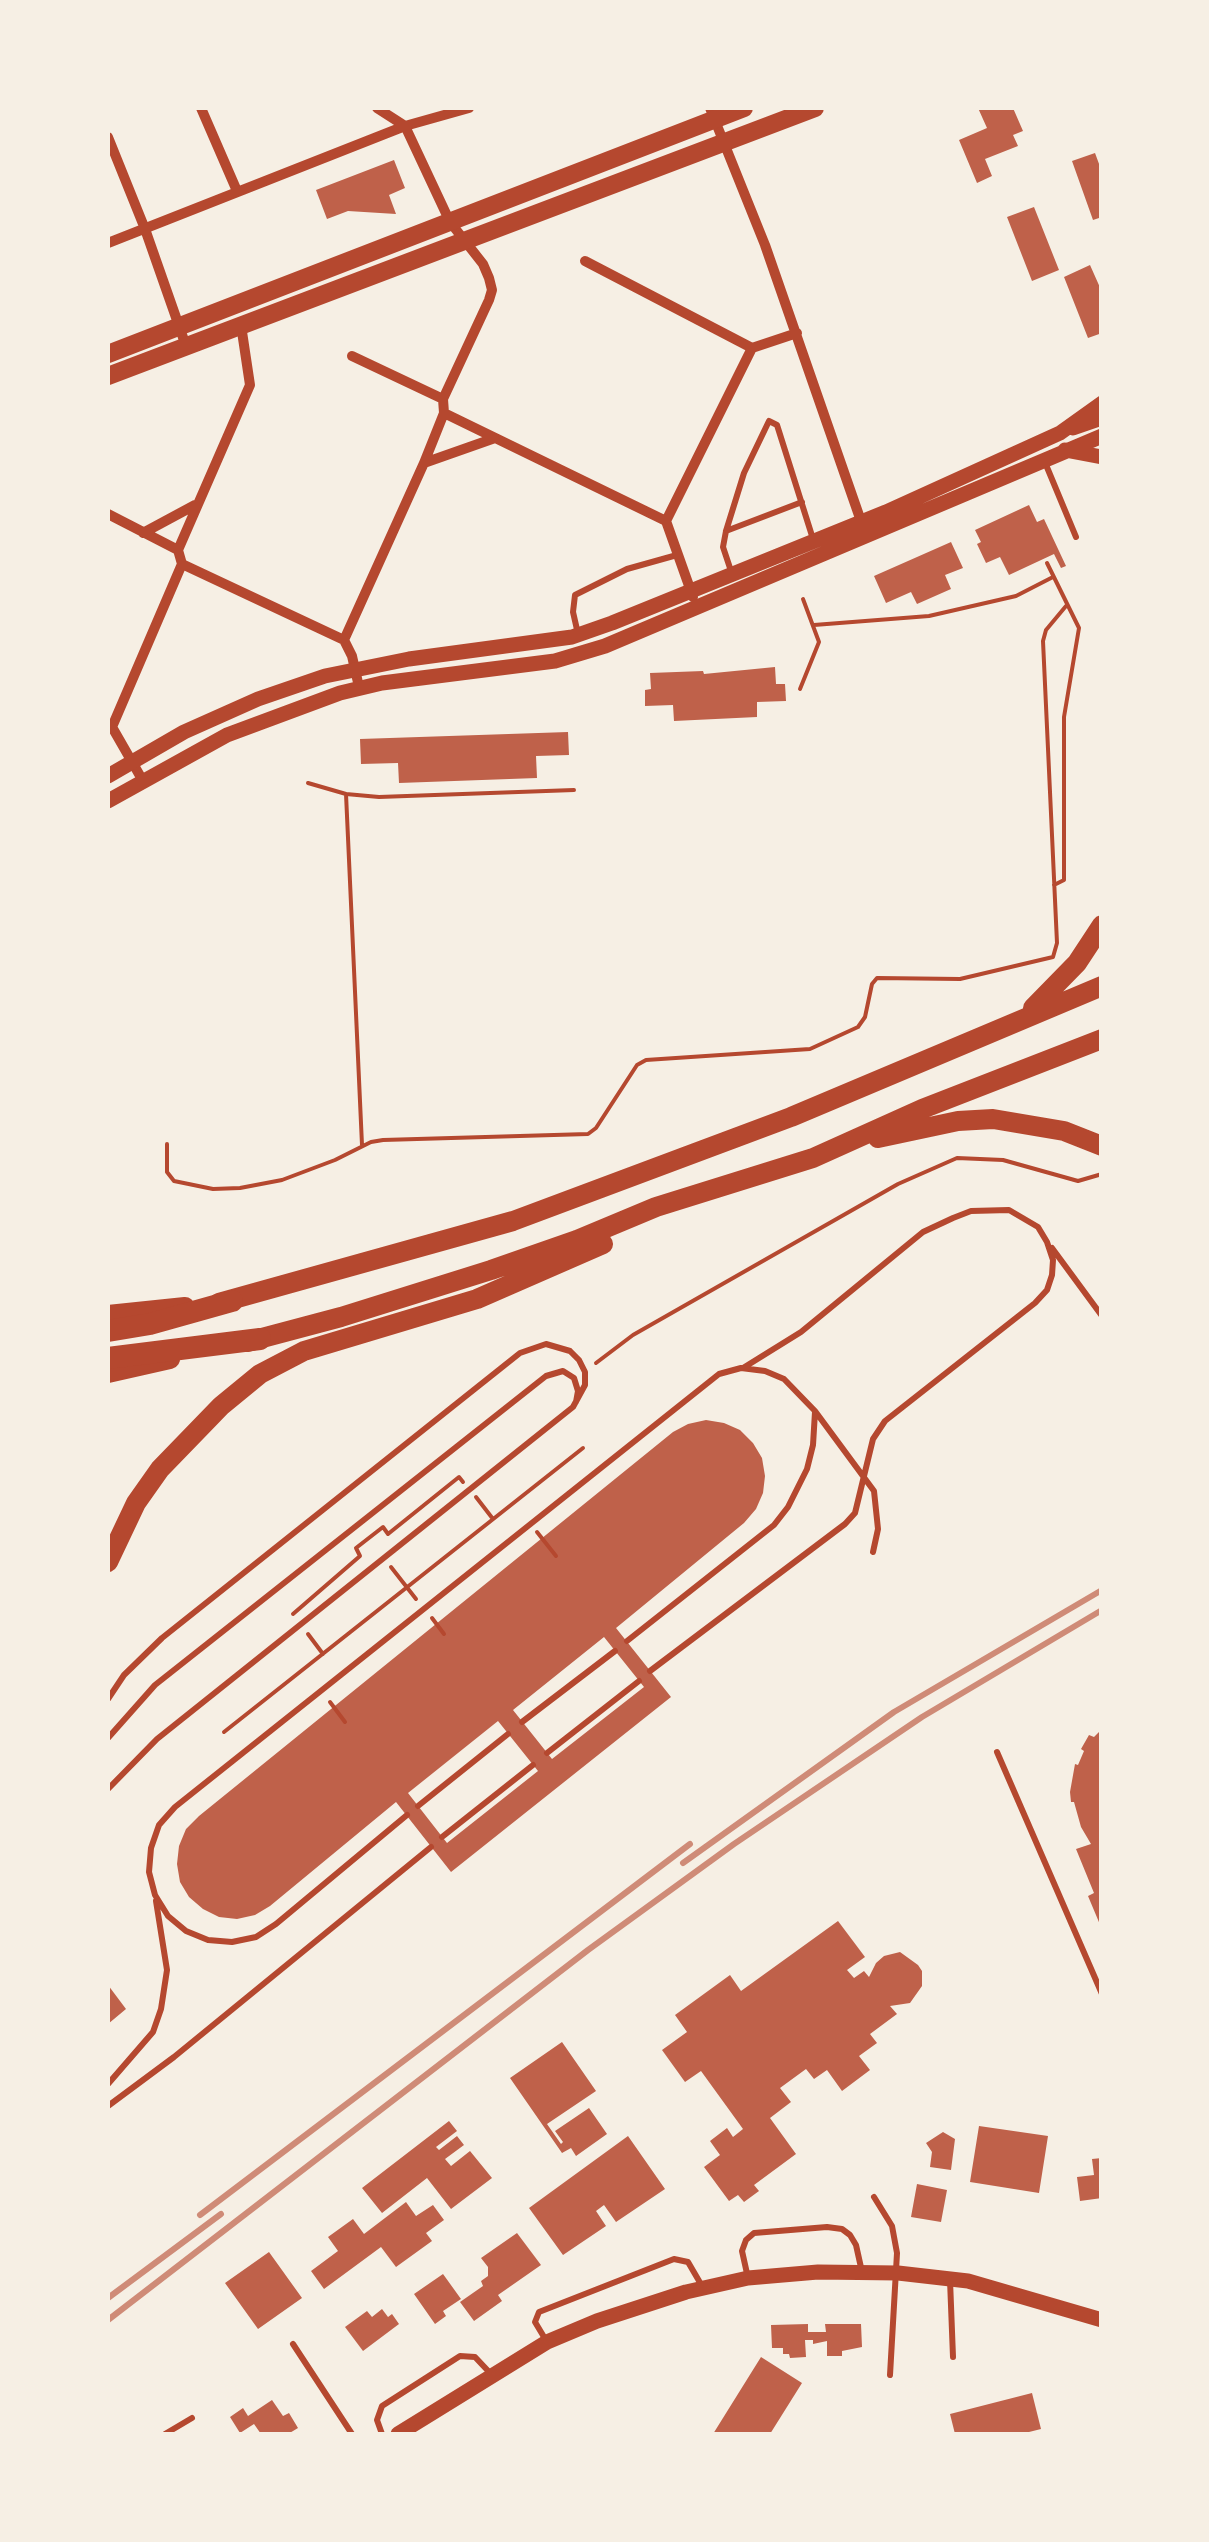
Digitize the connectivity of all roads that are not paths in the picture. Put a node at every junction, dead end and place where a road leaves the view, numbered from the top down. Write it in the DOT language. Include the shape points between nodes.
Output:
graph roads {
  1 [pos="201,108"];
  2 [pos="377,108"];
  3 [pos="468,108"];
  4 [pos="744,108"];
  5 [pos="815,108"];
  6 [pos="712,113"];
  7 [pos="405,126"];
  8 [pos="108,138"];
  9 [pos="724,141"];
  10 [pos="237,191"];
  11 [pos="450,222"];
  12 [pos="146,228"];
  13 [pos="464,240"];
  14 [pos="108,243"];
  15 [pos="585,261"];
  16 [pos="180,326"];
  17 [pos="240,326"];
  18 [pos="797,333"];
  19 [pos="186,346"];
  20 [pos="752,348"];
  21 [pos="108,354"];
  22 [pos="352,356"];
  23 [pos="108,376"];
  24 [pos="443,399"];
  25 [pos="1102,403"];
  26 [pos="444,413"];
  27 [pos="1102,418"];
  28 [pos="1102,436"];
  29 [pos="496,438"];
  30 [pos="1062,442"];
  31 [pos="1102,457"];
  32 [pos="1044,459"];
  33 [pos="424,464"];
  34 [pos="802,502"];
  35 [pos="196,504"];
  36 [pos="108,514"];
  37 [pos="666,521"];
  38 [pos="863,530"];
  39 [pos="726,531"];
  40 [pos="143,533"];
  41 [pos="1076,537"];
  42 [pos="814,540"];
  43 [pos="178,550"];
  44 [pos="677,555"];
  45 [pos="182,564"];
  46 [pos="731,573"];
  47 [pos="690,590"];
  48 [pos="739,590"];
  49 [pos="697,608"];
  50 [pos="578,635"];
  51 [pos="344,640"];
  52 [pos="498,648"];
  53 [pos="500,667"];
  54 [pos="355,670"];
  55 [pos="359,688"];
  56 [pos="110,726"];
  57 [pos="132,761"];
  58 [pos="108,776"];
  59 [pos="143,781"];
  60 [pos="108,802"];
  61 [pos="1102,925"];
  62 [pos="1102,986"];
  63 [pos="1024,1016"];
  64 [pos="1102,1039"];
  65 [pos="856,1140"];
  66 [pos="1102,1146"];
  67 [pos="718,1188"];
  68 [pos="1047,1242"];
  69 [pos="232,1301"];
  70 [pos="108,1315"];
  71 [pos="1102,1316"];
  72 [pos="108,1331"];
  73 [pos="260,1339"];
  74 [pos="108,1358"];
  75 [pos="741,1368"];
  76 [pos="108,1373"];
  77 [pos="576,1404"];
  78 [pos="815,1410"];
  79 [pos="865,1474"];
  80 [pos="873,1552"];
  81 [pos="108,1562"];
  82 [pos="626,1641"];
  83 [pos="615,1651"];
  84 [pos="650,1671"];
  85 [pos="638,1681"];
  86 [pos="108,1698"];
  87 [pos="522,1722"];
  88 [pos="508,1734"];
  89 [pos="108,1738"];
  90 [pos="997,1752"];
  91 [pos="547,1753"];
  92 [pos="533,1765"];
  93 [pos="108,1790"];
  94 [pos="418,1806"];
  95 [pos="406,1816"];
  96 [pos="442,1838"];
  97 [pos="431,1847"];
  98 [pos="155,1895"];
  99 [pos="1102,1994"];
  100 [pos="108,2084"];
  101 [pos="108,2106"];
  102 [pos="874,2197"];
  103 [pos="898,2272"];
  104 [pos="862,2273"];
  105 [pos="748,2278"];
  106 [pos="950,2279"];
  107 [pos="702,2287"];
  108 [pos="1102,2320"];
  109 [pos="547,2342"];
  110 [pos="293,2344"];
  111 [pos="954,2357"];
  112 [pos="492,2375"];
  113 [pos="890,2375"];
  114 [pos="192,2418"];
  115 [pos="166,2434"];
  116 [pos="352,2434"];
  117 [pos="382,2434"];
  118 [pos="398,2434"];
  1 -- 10 [label="street"];
  2 -- 7 [label="street"];
  3 -- 7 [label="street"];
  4 -- 6 [label="main road"];
  5 -- 9 [label="main road"];
  6 -- 9 [label="street"];
  6 -- 11 [label="main road"];
  7 -- 10 [label="street"];
  7 -- 11 [label="street"];
  8 -- 12 [label="street"];
  9 -- 13 [label="main road"];
  9 -- 18 [label="street"];
  10 -- 12 [label="street"];
  11 -- 13 [label="street"];
  11 -- 16 [label="main road"];
  12 -- 14 [label="street"];
  12 -- 16 [label="street"];
  13 -- 17 [label="main road"];
  13 -- 24 [label="street" via="492,290"];
  15 -- 20 [label="street"];
  16 -- 19 [label="street"];
  16 -- 21 [label="main road"];
  17 -- 19 [label="main road"];
  17 -- 35 [label="street" via="250,385"];
  18 -- 20 [label="street"];
  18 -- 38 [label="street"];
  19 -- 23 [label="main road"];
  20 -- 37 [label="street"];
  22 -- 24 [label="street"];
  24 -- 26 [label="street"];
  25 -- 30 [label="street"];
  26 -- 29 [label="street"];
  26 -- 33 [label="street"];
  27 -- 30 [label="street"];
  28 -- 30 [label="street"];
  29 -- 33 [label="street"];
  29 -- 37 [label="street"];
  30 -- 31 [label="street"];
  30 -- 32 [label="street"];
  30 -- 38 [label="street"];
  32 -- 38 [label="street"];
  32 -- 41 [label="lane"];
  33 -- 51 [label="street"];
  34 -- 39 [label="lane"];
  34 -- 39 [label="lane" via="777,425 768,422"];
  34 -- 42 [label="lane"];
  35 -- 40 [label="street"];
  35 -- 43 [label="street"];
  36 -- 40 [label="street"];
  37 -- 44 [label="street"];
  38 -- 42 [label="street"];
  38 -- 48 [label="street"];
  39 -- 46 [label="lane"];
  40 -- 43 [label="street"];
  42 -- 46 [label="street"];
  43 -- 45 [label="street"];
  44 -- 47 [label="street"];
  44 -- 50 [label="lane" via="626,568 575,596"];
  45 -- 51 [label="street"];
  45 -- 56 [label="street"];
  46 -- 47 [label="street"];
  46 -- 48 [label="lane"];
  47 -- 49 [label="street"];
  47 -- 50 [label="street"];
  48 -- 49 [label="street"];
  49 -- 53 [label="street" via="589,652"];
  50 -- 52 [label="street"];
  51 -- 54 [label="street"];
  52 -- 53 [label="street"];
  52 -- 54 [label="street"];
  53 -- 55 [label="street"];
  54 -- 55 [label="street"];
  54 -- 57 [label="street" via="258,699"];
  55 -- 59 [label="street" via="245,728"];
  56 -- 57 [label="street"];
  57 -- 58 [label="street"];
  57 -- 59 [label="street"];
  59 -- 60 [label="street"];
  61 -- 63 [label="highway" via="1077,964"];
  62 -- 63 [label="highway"];
  63 -- 69 [label="highway" via="791,1117 513,1221"];
  64 -- 65 [label="highway"];
  65 -- 66 [label="highway" via="993,1119 1064,1131"];
  65 -- 67 [label="highway"];
  67 -- 73 [label="highway" via="491,1270"];
  67 -- 81 [label="highway" via="477,1299 304,1352 260,1374 160,1469"];
  68 -- 71 [label="lane"];
  68 -- 75 [label="lane" via="1024,1216 971,1211 923,1232 801,1332"];
  68 -- 79 [label="lane" via="1053,1260 1047,1290 885,1421 872,1439"];
  69 -- 70 [label="highway"];
  69 -- 72 [label="highway"];
  73 -- 74 [label="highway"];
  73 -- 76 [label="highway"];
  75 -- 78 [label="lane" via="784,1379"];
  75 -- 98 [label="lane" via="698,1391 175,1807 150,1848"];
  77 -- 86 [label="lane" via="584,1372 570,1351 534,1346 520,1353 162,1638"];
  77 -- 89 [label="lane" via="574,1378 562,1371 546,1376 155,1686"];
  77 -- 93 [label="lane" via="157,1740"];
  78 -- 79 [label="lane"];
  78 -- 82 [label="lane" via="806,1469 774,1525"];
  79 -- 80 [label="lane" via="878,1506"];
  79 -- 84 [label="lane" via="855,1513 845,1524"];
  83 -- 87 [label="lane"];
  85 -- 91 [label="lane"];
  88 -- 94 [label="lane"];
  90 -- 99 [label="lane"];
  92 -- 96 [label="lane"];
  95 -- 98 [label="lane" via="256,1937 232,1942 197,1936 168,1916"];
  97 -- 101 [label="lane"];
  98 -- 100 [label="lane" via="167,1970 162,2009 153,2032"];
  102 -- 103 [label="lane" via="892,2226"];
  103 -- 104 [label="street"];
  103 -- 106 [label="street"];
  103 -- 113 [label="lane"];
  104 -- 105 [label="street"];
  104 -- 105 [label="lane" via="850,2235 827,2227 754,2233 742,2251"];
  105 -- 107 [label="street"];
  106 -- 108 [label="street"];
  106 -- 111 [label="lane"];
  107 -- 109 [label="street"];
  107 -- 109 [label="lane" via="688,2262 674,2260 538,2312 535,2322"];
  109 -- 112 [label="street"];
  110 -- 116 [label="lane"];
  112 -- 117 [label="lane" via="476,2357 460,2356 382,2406 376,2420"];
  112 -- 118 [label="street"];
  114 -- 115 [label="lane"];
}
